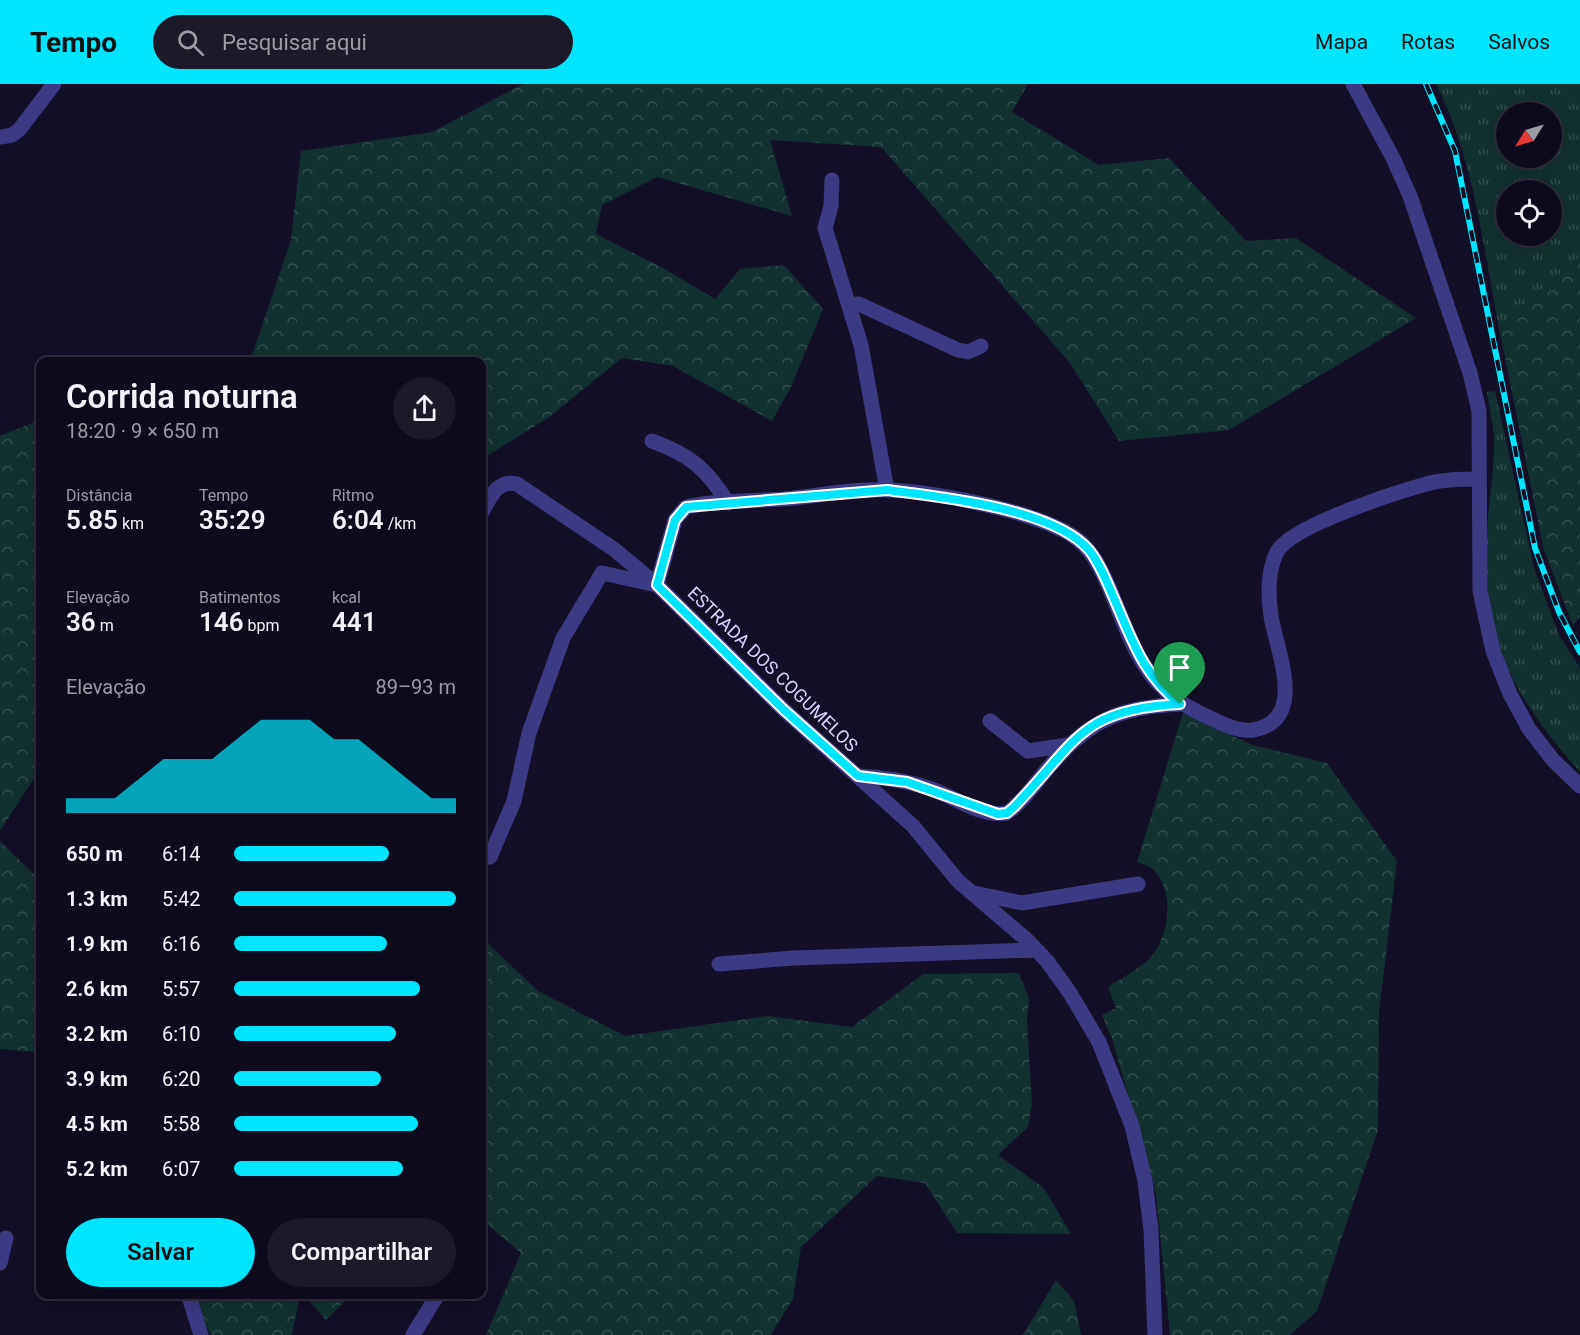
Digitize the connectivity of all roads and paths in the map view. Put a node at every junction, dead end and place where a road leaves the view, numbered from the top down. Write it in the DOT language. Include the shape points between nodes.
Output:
graph roads {
  1 [pos="54,84"];
  2 [pos="1353,84"];
  3 [pos="0,137"];
  4 [pos="832,180"];
  5 [pos="849,305"];
  6 [pos="981,346"];
  7 [pos="652,441"];
  8 [pos="1479,479"];
  9 [pos="887,490"];
  10 [pos="728,503"];
  11 [pos="486,506"];
  12 [pos="657,585"];
  13 [pos="1180,704"];
  14 [pos="990,721"];
  15 [pos="1068,745"];
  16 [pos="858,776"];
  17 [pos="1580,786"];
  18 [pos="490,857"];
  19 [pos="1138,884"];
  20 [pos="972,893"];
  21 [pos="1036,950"];
  22 [pos="719,964"];
  23 [pos="6,1238"];
  24 [pos="0,1263"];
  25 [pos="190,1299"];
  26 [pos="435,1299"];
  27 [pos="201,1335"];
  28 [pos="413,1335"];
  29 [pos="1155,1335"];
  1 -- 3 [label="street" via="19,130"];
  2 -- 8 [label="street" via="1410,196 1460,340 1479,411"];
  4 -- 5 [label="street" via="825,228"];
  5 -- 6 [label="street" via="859,304 958,350 968,352"];
  5 -- 9 [label="street" via="869,379"];
  7 -- 10 [label="street" via="692,459 707,472"];
  8 -- 13 [label="street" via="1431,482 1379,500 1311,525 1278,549 1269,581 1270,597 1287,689 1284,705 1267,724 1252,730 1238,729"];
  8 -- 17 [label="street" via="1480,591 1493,651 1509,694 1529,729"];
  9 -- 10 [label="street"];
  9 -- 13 [label="street" via="985,505 1052,525 1076,538 1098,564 1143,665 1160,688"];
  10 -- 12 [label="street" via="681,511"];
  11 -- 12 [label="street, ESTRADA DOS COGUMELOS" via="499,485 508,481 517,484 615,550"];
  12 -- 16 [label="street, ESTRADA DOS COGUMELOS" via="783,709"];
  12 -- 18 [label="street" via="602,573 563,638 529,733 514,801"];
  13 -- 15 [label="street" via="1122,711 1082,732"];
  14 -- 15 [label="street" via="1028,751"];
  15 -- 16 [label="street" via="1007,813 982,810 907,782"];
  16 -- 20 [label="street, ESTRADA DOS COGUMELOS" via="913,826"];
  19 -- 20 [label="street" via="1022,903"];
  20 -- 21 [label="street, ESTRADA DOS COGUMELOS"];
  21 -- 22 [label="street"];
  21 -- 29 [label="street, ESTRADA DOS COGUMELOS" via="1070,993 1099,1042 1129,1118 1145,1181 1151,1230"];
  23 -- 24 [label="street"];
  25 -- 27 [label="street"];
  26 -- 28 [label="street"];
}
